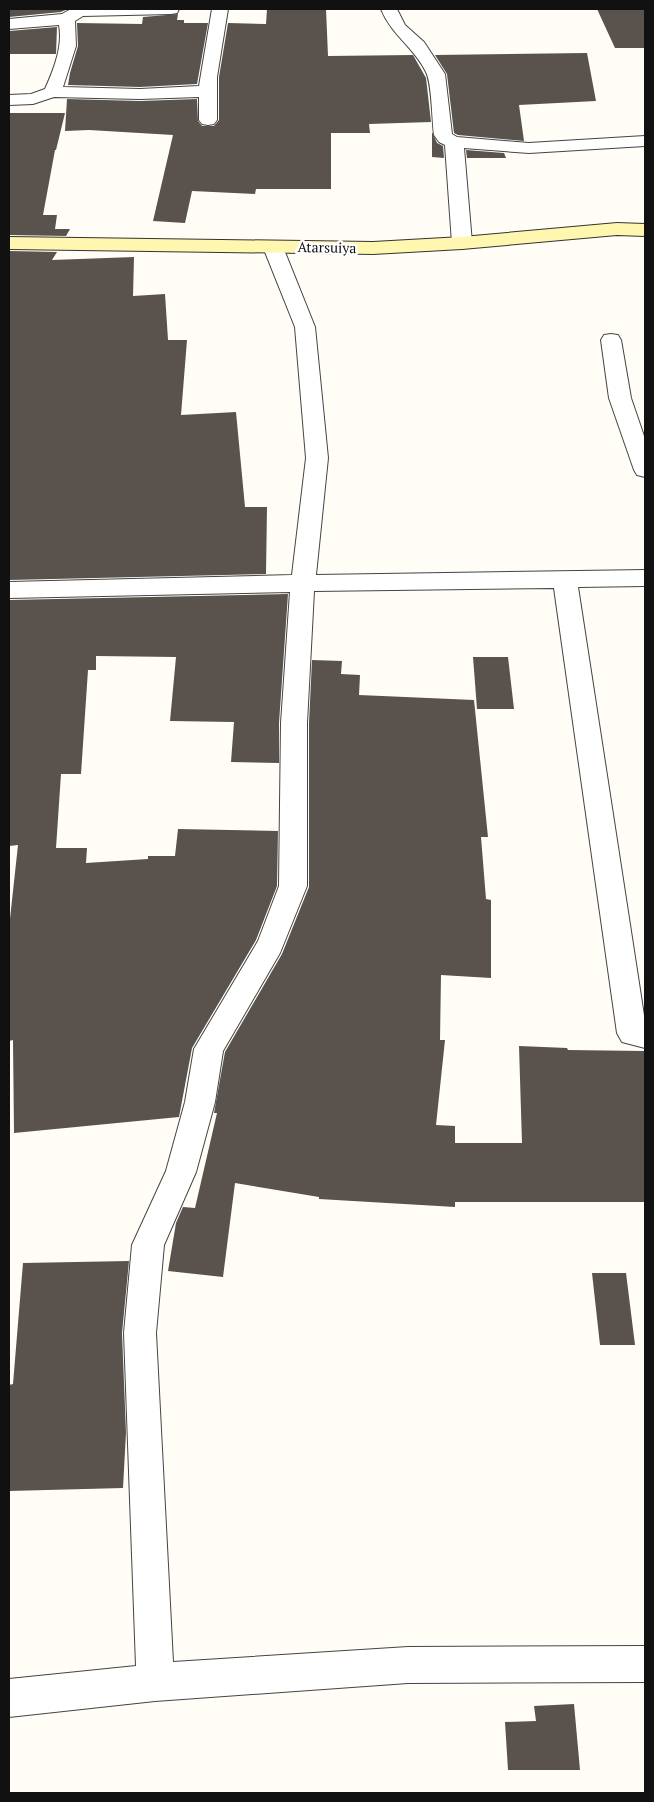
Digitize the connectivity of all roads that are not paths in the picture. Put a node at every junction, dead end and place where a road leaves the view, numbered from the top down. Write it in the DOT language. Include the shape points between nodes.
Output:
graph roads {
  1 [pos="171,9"];
  2 [pos="220,9"];
  3 [pos="389,9"];
  4 [pos="66,20"];
  5 [pos="9,24"];
  6 [pos="208,91"];
  7 [pos="52,92"];
  8 [pos="9,100"];
  9 [pos="208,120"];
  10 [pos="645,140"];
  11 [pos="454,142"];
  12 [pos="645,230"];
  13 [pos="9,243"];
  14 [pos="462,243"];
  15 [pos="273,247"];
  16 [pos="611,340"];
  17 [pos="645,470"];
  18 [pos="645,578"];
  19 [pos="565,579"];
  20 [pos="303,583"];
  21 [pos="9,590"];
  22 [pos="645,1035"];
  23 [pos="645,1664"];
  24 [pos="155,1682"];
  25 [pos="9,1698"];
  1 -- 4 [label="street" via="79,12"];
  2 -- 6 [label="street"];
  3 -- 11 [label="street" via="398,27 418,46 436,74 443,135"];
  4 -- 5 [label="street"];
  4 -- 7 [label="street" via="69,27 62,71"];
  6 -- 7 [label="street" via="140,94"];
  6 -- 9 [label="street"];
  7 -- 8 [label="street" via="33,99"];
  10 -- 11 [label="street" via="529,148"];
  11 -- 14 [label="street"];
  12 -- 14 [label="street, Atarsuiya" via="617,229"];
  13 -- 15 [label="street, Atarsuiya"];
  14 -- 15 [label="street, Atarsuiya" via="373,248"];
  15 -- 20 [label="street" via="306,336 316,458"];
  16 -- 17 [label="street" via="620,398"];
  18 -- 19 [label="street"];
  19 -- 20 [label="street"];
  19 -- 22 [label="street" via="632,1033"];
  20 -- 21 [label="street"];
  20 -- 24 [label="street" via="294,723 293,886 270,945 209,1049 200,1102 181,1172 148,1245 140,1333"];
  23 -- 24 [label="street" via="408,1665"];
  24 -- 25 [label="street"];
}
